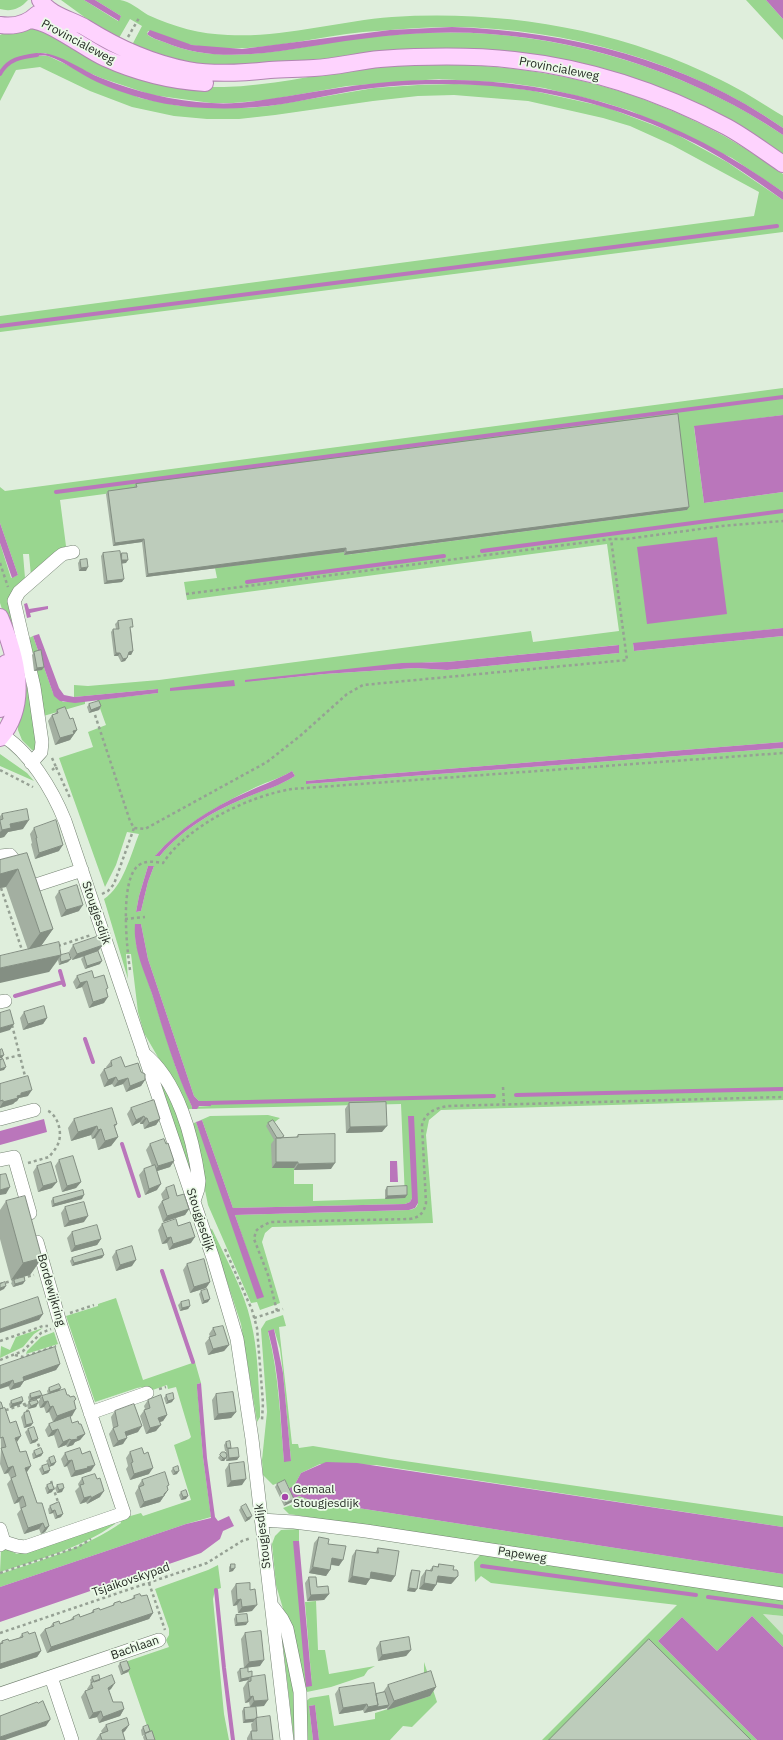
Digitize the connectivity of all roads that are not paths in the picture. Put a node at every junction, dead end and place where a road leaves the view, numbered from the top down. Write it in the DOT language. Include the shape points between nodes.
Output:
graph roads {
  1 [pos="43,1"];
  2 [pos="0,15"];
  3 [pos="29,20"];
  4 [pos="0,25"];
  5 [pos="315,68"];
  6 [pos="783,164"];
  7 [pos="73,552"];
  8 [pos="0,617"];
  9 [pos="0,640"];
  10 [pos="0,709"];
  11 [pos="1,736"];
  12 [pos="31,763"];
  13 [pos="0,856"];
  14 [pos="82,870"];
  15 [pos="143,1053"];
  16 [pos="34,1110"];
  17 [pos="0,1119"];
  18 [pos="0,1160"];
  19 [pos="194,1201"];
  20 [pos="147,1393"];
  21 [pos="90,1413"];
  22 [pos="261,1520"];
  23 [pos="0,1529"];
  24 [pos="2,1544"];
  25 [pos="783,1594"];
  26 [pos="272,1606"];
  27 [pos="159,1640"];
  28 [pos="51,1677"];
  29 [pos="0,1694"];
  30 [pos="72,1740"];
  31 [pos="287,1740"];
  32 [pos="301,1740"];
  1 -- 2 [label="main road" via="18,14"];
  1 -- 3 [label="main road" via="37,13"];
  1 -- 5 [label="main road, Provincialeweg" via="68,21 83,26 108,41 149,60 188,70 236,73"];
  3 -- 4 [label="main road" via="12,26"];
  3 -- 5 [label="main road, Provincialeweg" via="43,23 92,52 115,62 146,73 179,80 248,82 269,80"];
  5 -- 6 [label="main road, Provincialeweg" via="379,60 460,56 515,60 562,68 615,80 669,100 728,128"];
  7 -- 12 [label="street" via="61,556 15,597 14,605 30,671 42,742 41,752"];
  8 -- 11 [label="main road, Stougjesdijk" via="13,658 18,686 17,706"];
  9 -- 10 [label="main road" via="6,663 7,684"];
  11 -- 12 [label="street, Stougjesdijk" via="14,745"];
  12 -- 14 [label="street, Stougjesdijk" via="46,781 57,801"];
  13 -- 14 [label="street" via="8,855 13,858 27,888"];
  14 -- 15 [label="street, Stougjesdijk"];
  15 -- 19 [label="street, Stougjesdijk"];
  15 -- 19 [label="street" via="162,1071 185,1118 199,1180"];
  16 -- 17 [label="street"];
  18 -- 21 [label="street, Bordewijkring" via="14,1157 59,1321"];
  19 -- 22 [label="street, Stougjesdijk" via="237,1339"];
  20 -- 21 [label="street"];
  21 -- 24 [label="street, Bordewijkring" via="124,1513 25,1546"];
  22 -- 25 [label="street, Papeweg" via="366,1531"];
  22 -- 26 [label="street, Stougjesdijk"];
  23 -- 24 [label="street"];
  26 -- 31 [label="street, Stougjesdijk"];
  26 -- 32 [label="street" via="287,1629 300,1692"];
  27 -- 28 [label="street, Bachlaan"];
  28 -- 29 [label="street, Bachlaan"];
  28 -- 30 [label="street"];
}
